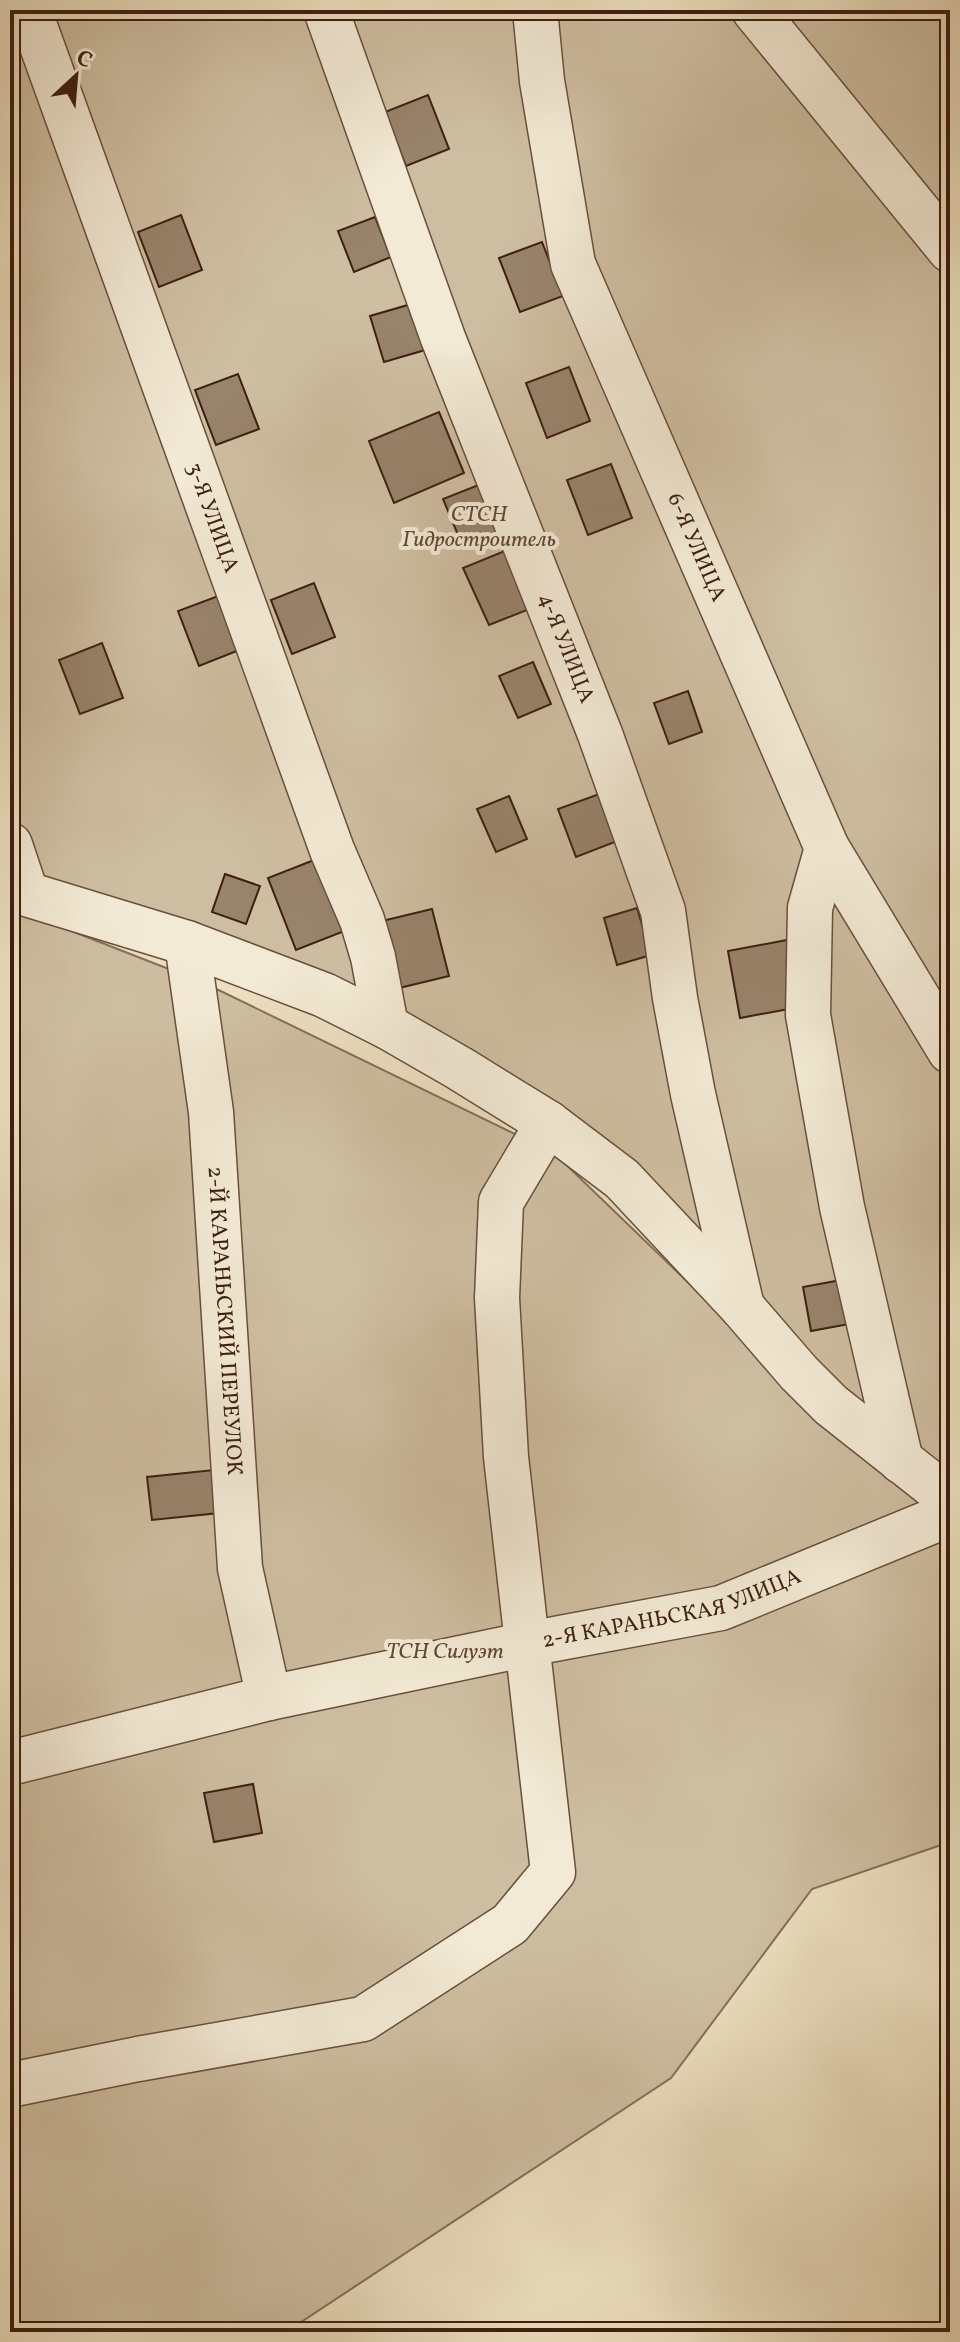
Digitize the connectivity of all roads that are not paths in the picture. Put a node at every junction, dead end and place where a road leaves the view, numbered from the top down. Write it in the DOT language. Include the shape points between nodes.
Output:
graph roads {
  1 [pos="29,10"];
  2 [pos="326,10"];
  3 [pos="535,10"];
  4 [pos="754,10"];
  5 [pos="950,250"];
  6 [pos="10,845"];
  7 [pos="827,848"];
  8 [pos="18,891"];
  9 [pos="187,943"];
  10 [pos="386,1026"];
  11 [pos="950,1051"];
  12 [pos="548,1123"];
  13 [pos="742,1307"];
  14 [pos="901,1461"];
  15 [pos="950,1499"];
  16 [pos="950,1514"];
  17 [pos="528,1644"];
  18 [pos="269,1698"];
  19 [pos="10,1763"];
  20 [pos="10,2085"];
  1 -- 10 [label="street, 3-Я УЛИЦА" via="326,835 362,920"];
  2 -- 13 [label="street, 4-Я УЛИЦА" via="443,338 600,734 663,911 691,1080"];
  3 -- 7 [label="street, 6-Я УЛИЦА" via="573,264"];
  4 -- 5 [label="street"];
  6 -- 8 [label="street"];
  7 -- 11 [label="street, 6-Я УЛИЦА"];
  7 -- 14 [label="street" via="810,908 808,1015 842,1207"];
  8 -- 9 [label="street"];
  9 -- 10 [label="street" via="324,995"];
  9 -- 18 [label="street, 2-Й КАРАНЬСКИЙ ПЕРЕУЛОК" via="211,1112 240,1568"];
  10 -- 12 [label="street"];
  12 -- 13 [label="street" via="622,1179"];
  12 -- 17 [label="street" via="501,1202 500,1216 497,1298 506,1457"];
  13 -- 14 [label="street" via="831,1405"];
  14 -- 15 [label="street"];
  16 -- 17 [label="street, 2-Я КАРАНЬСКАЯ УЛИЦА" via="721,1608"];
  17 -- 18 [label="street, 2-Я КАРАНЬСКАЯ УЛИЦА"];
  17 -- 20 [label="street" via="553,1872 510,1924 363,2019"];
  18 -- 19 [label="street, 2-Я КАРАНЬСКАЯ УЛИЦА"];
}
